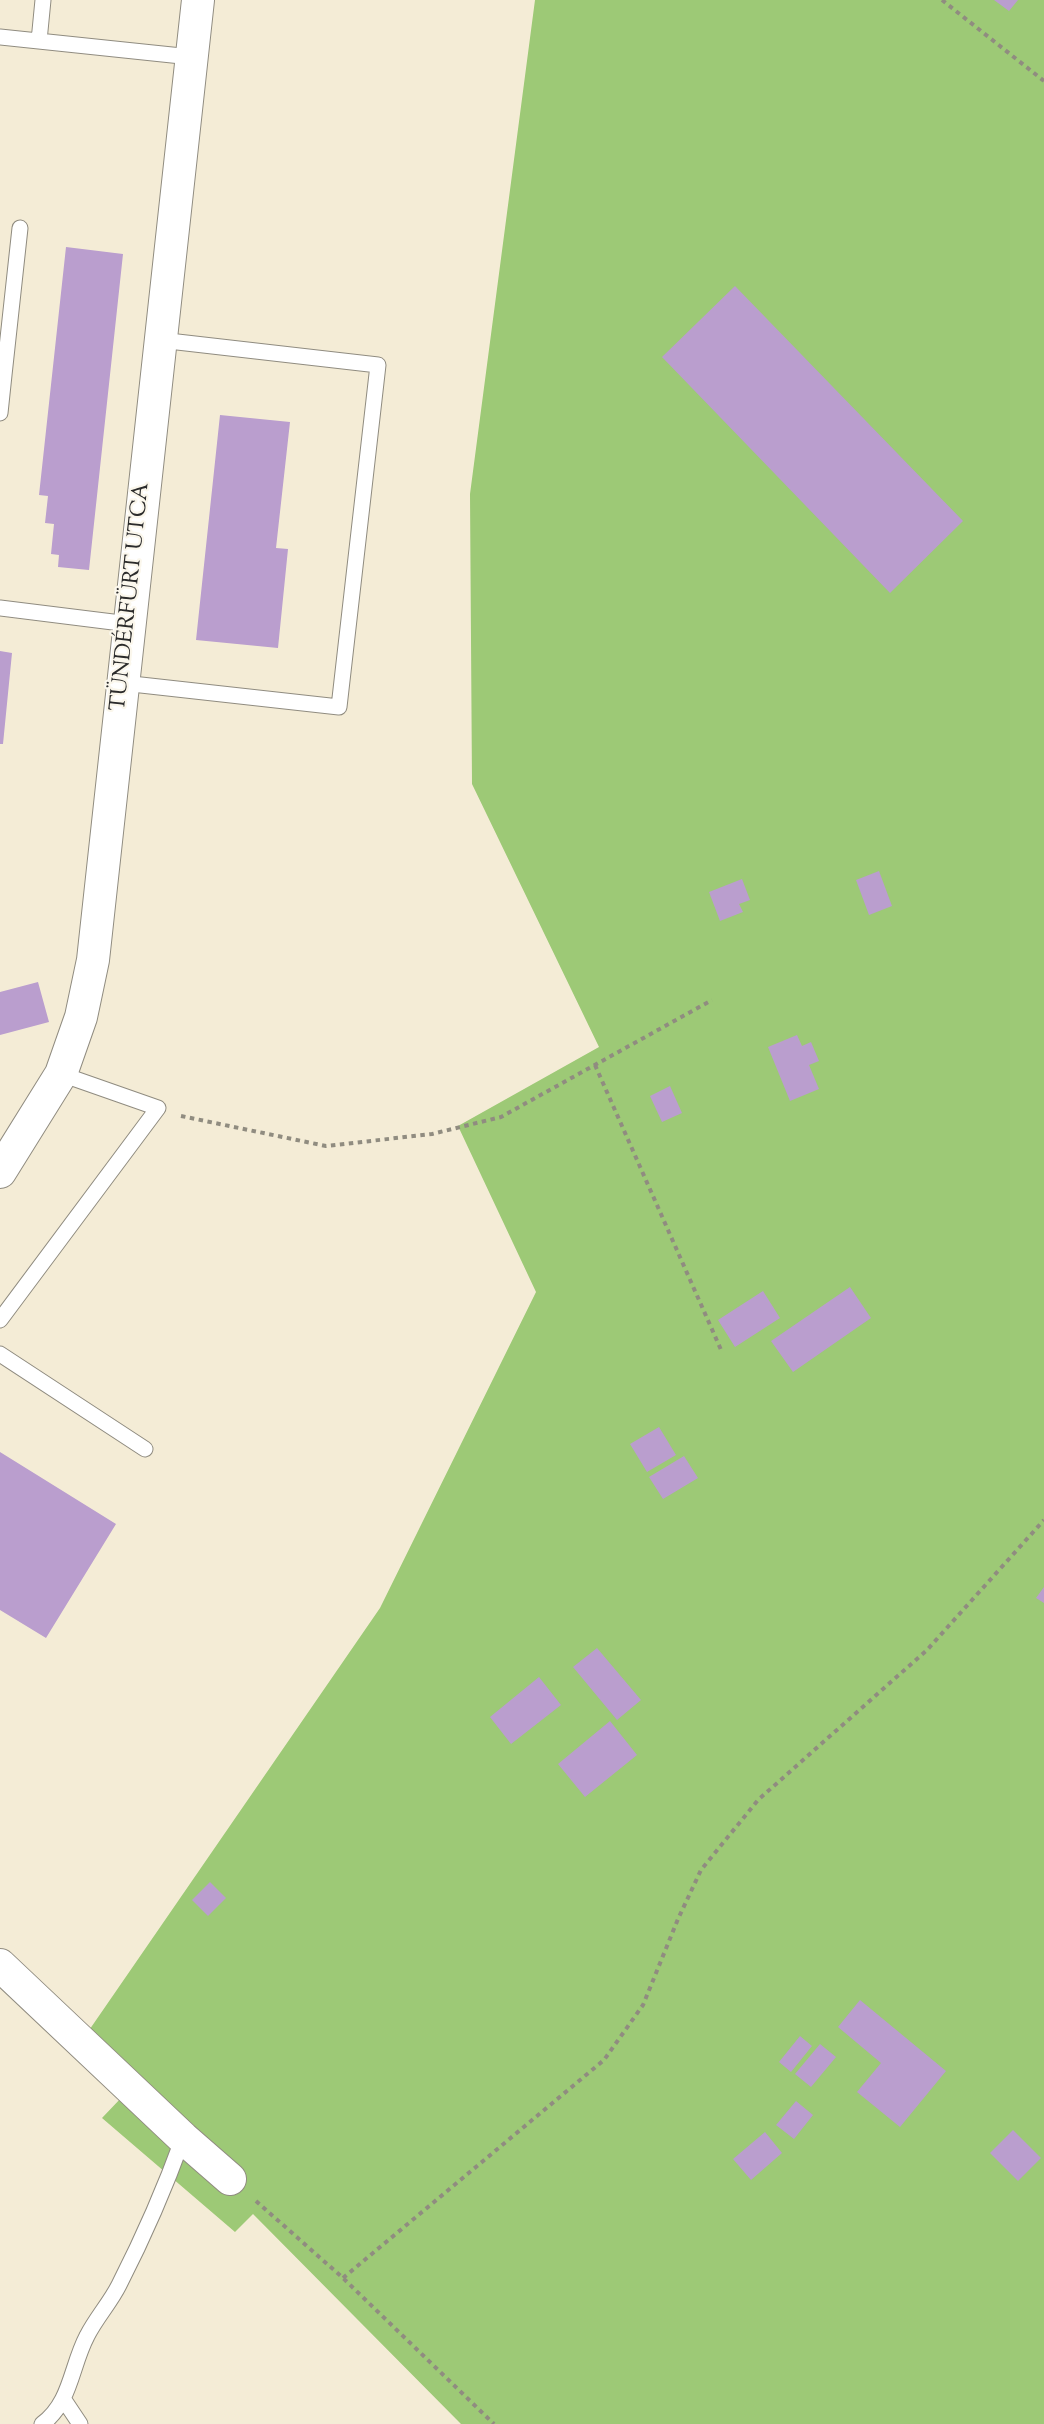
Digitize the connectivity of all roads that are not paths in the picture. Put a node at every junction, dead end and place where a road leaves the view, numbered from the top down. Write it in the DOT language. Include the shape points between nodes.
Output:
graph roads {
  1 [pos="43,0"];
  2 [pos="198,0"];
  3 [pos="0,37"];
  4 [pos="39,41"];
  5 [pos="191,57"];
  6 [pos="20,228"];
  7 [pos="160,340"];
  8 [pos="2,374"];
  9 [pos="0,413"];
  10 [pos="0,608"];
  11 [pos="129,624"];
  12 [pos="123,683"];
  13 [pos="62,1074"];
  14 [pos="0,1172"];
  15 [pos="0,1320"];
  16 [pos="0,1354"];
  17 [pos="145,1449"];
  18 [pos="0,1965"];
  19 [pos="183,2138"];
  20 [pos="231,2179"];
  21 [pos="64,2400"];
  22 [pos="42,2424"];
  23 [pos="80,2424"];
  1 -- 4 [label="lane"];
  2 -- 5 [label="street, TÜNDÉRFÜRT UTCA"];
  3 -- 4 [label="lane"];
  4 -- 5 [label="lane"];
  5 -- 7 [label="street, TÜNDÉRFÜRT UTCA"];
  6 -- 8 [label="lane"];
  7 -- 11 [label="street, TÜNDÉRFÜRT UTCA"];
  7 -- 12 [label="lane" via="378,365 339,707"];
  8 -- 9 [label="lane"];
  10 -- 11 [label="lane"];
  11 -- 12 [label="street, TÜNDÉRFÜRT UTCA"];
  12 -- 13 [label="street, TÜNDÉRFÜRT UTCA" via="93,960 81,1017"];
  13 -- 14 [label="street, TÜNDÉRFÜRT UTCA"];
  13 -- 15 [label="lane" via="158,1108"];
  16 -- 17 [label="lane"];
  18 -- 19 [label="street"];
  19 -- 20 [label="street"];
  19 -- 21 [label="lane" via="118,2288 87,2336"];
  21 -- 22 [label="lane"];
  21 -- 23 [label="lane"];
}
